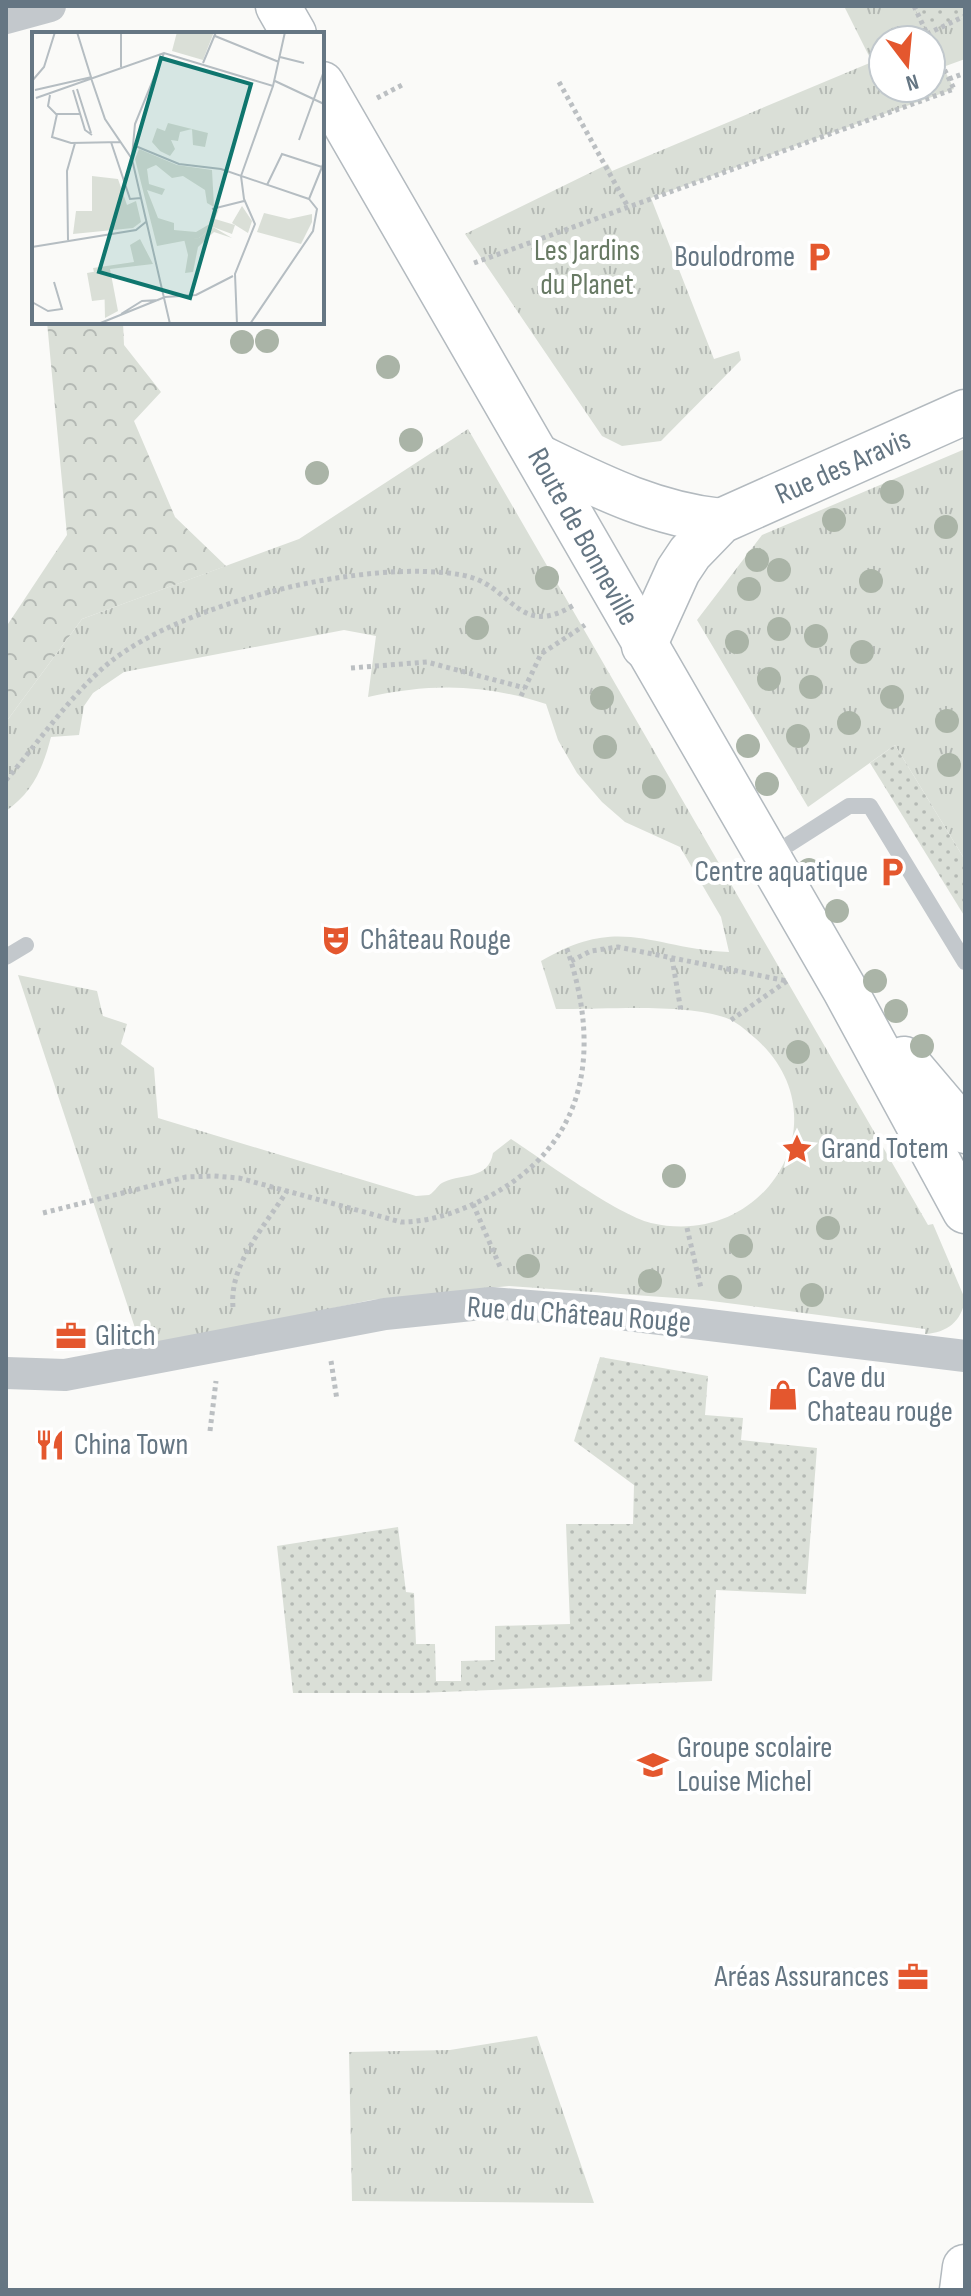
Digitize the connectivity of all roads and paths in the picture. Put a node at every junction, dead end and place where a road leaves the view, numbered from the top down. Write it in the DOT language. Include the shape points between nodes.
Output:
graph roads {
  1 [pos="50,6"];
  2 [pos="278,6"];
  3 [pos="965,16"];
  4 [pos="6,18"];
  5 [pos="947,27"];
  6 [pos="293,32"];
  7 [pos="965,73"];
  8 [pos="947,75"];
  9 [pos="949,79"];
  10 [pos="559,82"];
  11 [pos="324,87"];
  12 [pos="628,207"];
  13 [pos="482,260"];
  14 [pos="965,412"];
  15 [pos="539,457"];
  16 [pos="721,521"];
  17 [pos="615,592"];
  18 [pos="644,646"];
  19 [pos="351,668"];
  20 [pos="525,688"];
  21 [pos="521,696"];
  22 [pos="6,780"];
  23 [pos="767,858"];
  24 [pos="26,945"];
  25 [pos="566,946"];
  26 [pos="6,957"];
  27 [pos="672,958"];
  28 [pos="571,961"];
  29 [pos="965,962"];
  30 [pos="787,981"];
  31 [pos="776,988"];
  32 [pos="845,990"];
  33 [pos="681,1011"];
  34 [pos="731,1020"];
  35 [pos="965,1131"];
  36 [pos="287,1191"];
  37 [pos="473,1204"];
  38 [pos="965,1211"];
  39 [pos="43,1213"];
  40 [pos="687,1228"];
  41 [pos="516,1304"];
  42 [pos="709,1324"];
  43 [pos="236,1339"];
  44 [pos="965,1356"];
  45 [pos="6,1373"];
  46 [pos="965,2267"];
  47 [pos="962,2290"];
  1 -- 4 [label="street"];
  2 -- 6 [label="main road"];
  3 -- 5 [label="path"];
  7 -- 9 [label="path"];
  8 -- 9 [label="path"];
  9 -- 12 [label="path" via="954,89"];
  10 -- 12 [label="path"];
  11 -- 15 [label="main road, Route de Bonneville"];
  12 -- 13 [label="path"];
  14 -- 16 [label="main road, Rue des Aravis"];
  15 -- 16 [label="main road" via="629,501 679,516"];
  15 -- 17 [label="main road, Route de Bonneville"];
  16 -- 18 [label="main road, Rue des Aravis" via="678,571"];
  17 -- 18 [label="main road, Route de Bonneville"];
  17 -- 20 [label="path" via="541,654"];
  17 -- 22 [label="path" via="544,619 473,578 405,571 334,578 189,617 156,632 104,668"];
  18 -- 23 [label="main road, Route de Bonneville"];
  19 -- 20 [label="path" via="427,662"];
  20 -- 21 [label="path"];
  23 -- 29 [label="lane" via="849,806 870,806"];
  23 -- 32 [label="main road, Route de Bonneville"];
  24 -- 26 [label="lane"];
  25 -- 28 [label="path"];
  27 -- 28 [label="path" via="610,947"];
  27 -- 30 [label="path"];
  27 -- 33 [label="path"];
  28 -- 37 [label="path" via="586,1034 583,1073 572,1109 541,1158 504,1188"];
  31 -- 34 [label="path"];
  32 -- 35 [label="main road, Route de Bonneville"];
  32 -- 38 [label="main road, Route de Bonneville"];
  36 -- 37 [label="path" via="401,1222 429,1220"];
  36 -- 39 [label="path" via="239,1178 186,1177"];
  36 -- 43 [label="path" via="236,1275"];
  37 -- 41 [label="path"];
  40 -- 42 [label="path"];
  41 -- 42 [label="street, Rue du Château Rouge"];
  41 -- 43 [label="street, Rue du Château Rouge" via="456,1305"];
  42 -- 44 [label="street, Rue du Château Rouge"];
  43 -- 45 [label="street, Rue du Château Rouge" via="65,1375"];
  46 -- 47 [label="main road"];
}
